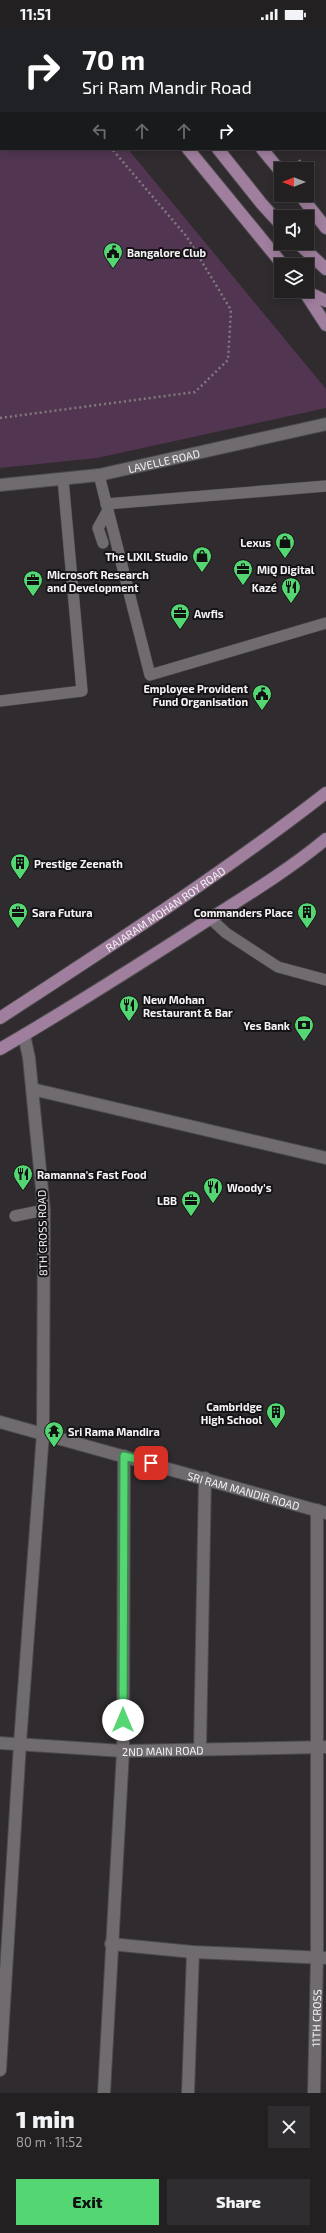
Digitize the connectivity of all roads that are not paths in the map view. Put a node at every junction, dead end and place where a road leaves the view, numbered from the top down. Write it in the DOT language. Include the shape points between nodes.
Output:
graph roads {
  1 [pos="189,150"];
  2 [pos="219,150"];
  3 [pos="263,150"];
  4 [pos="274,164"];
  5 [pos="306,202"];
  6 [pos="274,217"];
  7 [pos="326,228"];
  8 [pos="306,250"];
  9 [pos="277,258"];
  10 [pos="326,269"];
  11 [pos="314,295"];
  12 [pos="309,298"];
  13 [pos="326,301"];
  14 [pos="326,325"];
  15 [pos="326,424"];
  16 [pos="99,475"];
  17 [pos="63,479"];
  18 [pos="0,485"];
  19 [pos="326,486"];
  20 [pos="107,507"];
  21 [pos="103,543"];
  22 [pos="326,623"];
  23 [pos="0,701"];
  24 [pos="326,793"];
  25 [pos="326,838"];
  26 [pos="210,918"];
  27 [pos="326,980"];
  28 [pos="0,1018"];
  29 [pos="24,1035"];
  30 [pos="0,1049"];
  31 [pos="32,1089"];
  32 [pos="326,1158"];
  33 [pos="44,1210"];
  34 [pos="15,1216"];
  35 [pos="0,1422"];
  36 [pos="43,1433"];
  37 [pos="124,1456"];
  38 [pos="205,1478"];
  39 [pos="322,1512"];
  40 [pos="0,1743"];
  41 [pos="20,1743"];
  42 [pos="321,1747"];
  43 [pos="200,1749"];
  44 [pos="123,1751"];
  45 [pos="111,1944"];
  46 [pos="193,1952"];
  47 [pos="321,1958"];
  48 [pos="0,2070"];
  49 [pos="104,2093"];
  50 [pos="188,2093"];
  51 [pos="314,2093"];
  1 -- 9 [label="main road"];
  2 -- 6 [label="main road"];
  3 -- 4 [label="main road"];
  5 -- 7 [label="main road"];
  8 -- 10 [label="main road"];
  11 -- 13 [label="main road"];
  12 -- 14 [label="main road"];
  15 -- 16 [label="street, LAVELLE ROAD"];
  16 -- 17 [label="street, LAVELLE ROAD"];
  16 -- 20 [label="lane"];
  17 -- 18 [label="street, LAVELLE ROAD"];
  17 -- 23 [label="lane" via="82,691"];
  19 -- 20 [label="lane"];
  20 -- 21 [label="lane" via="98,528"];
  20 -- 22 [label="lane" via="150,675"];
  24 -- 28 [label="main road, RAJARAM MOHAN ROY ROAD" via="210,878"];
  25 -- 26 [label="main road" via="296,863"];
  26 -- 27 [label="lane" via="226,933 278,967"];
  26 -- 29 [label="main road" via="75,1006"];
  29 -- 30 [label="main road"];
  29 -- 31 [label="street, 8TH CROSS ROAD"];
  31 -- 32 [label="street"];
  31 -- 33 [label="street, 8TH CROSS ROAD"];
  33 -- 34 [label="lane"];
  33 -- 36 [label="street, 8TH CROSS ROAD"];
  35 -- 36 [label="street, SRI RAM MANDIR ROAD"];
  36 -- 37 [label="street, SRI RAM MANDIR ROAD"];
  36 -- 41 [label="street, 8TH CROSS ROAD"];
  37 -- 38 [label="street, SRI RAM MANDIR ROAD"];
  37 -- 44 [label="street"];
  38 -- 39 [label="street, SRI RAM MANDIR ROAD"];
  38 -- 43 [label="street"];
  39 -- 42 [label="street, 11TH CROSS"];
  40 -- 41 [label="street, 2ND MAIN ROAD"];
  41 -- 44 [label="street, 2ND MAIN ROAD"];
  41 -- 48 [label="street, 8TH CROSS ROAD"];
  42 -- 43 [label="street, 2ND MAIN ROAD"];
  42 -- 47 [label="street, 11TH CROSS"];
  43 -- 44 [label="street, 2ND MAIN ROAD"];
  44 -- 45 [label="street"];
  45 -- 46 [label="street"];
  45 -- 49 [label="street"];
  46 -- 47 [label="street"];
  46 -- 50 [label="street"];
  47 -- 51 [label="street, 11TH CROSS"];
}
